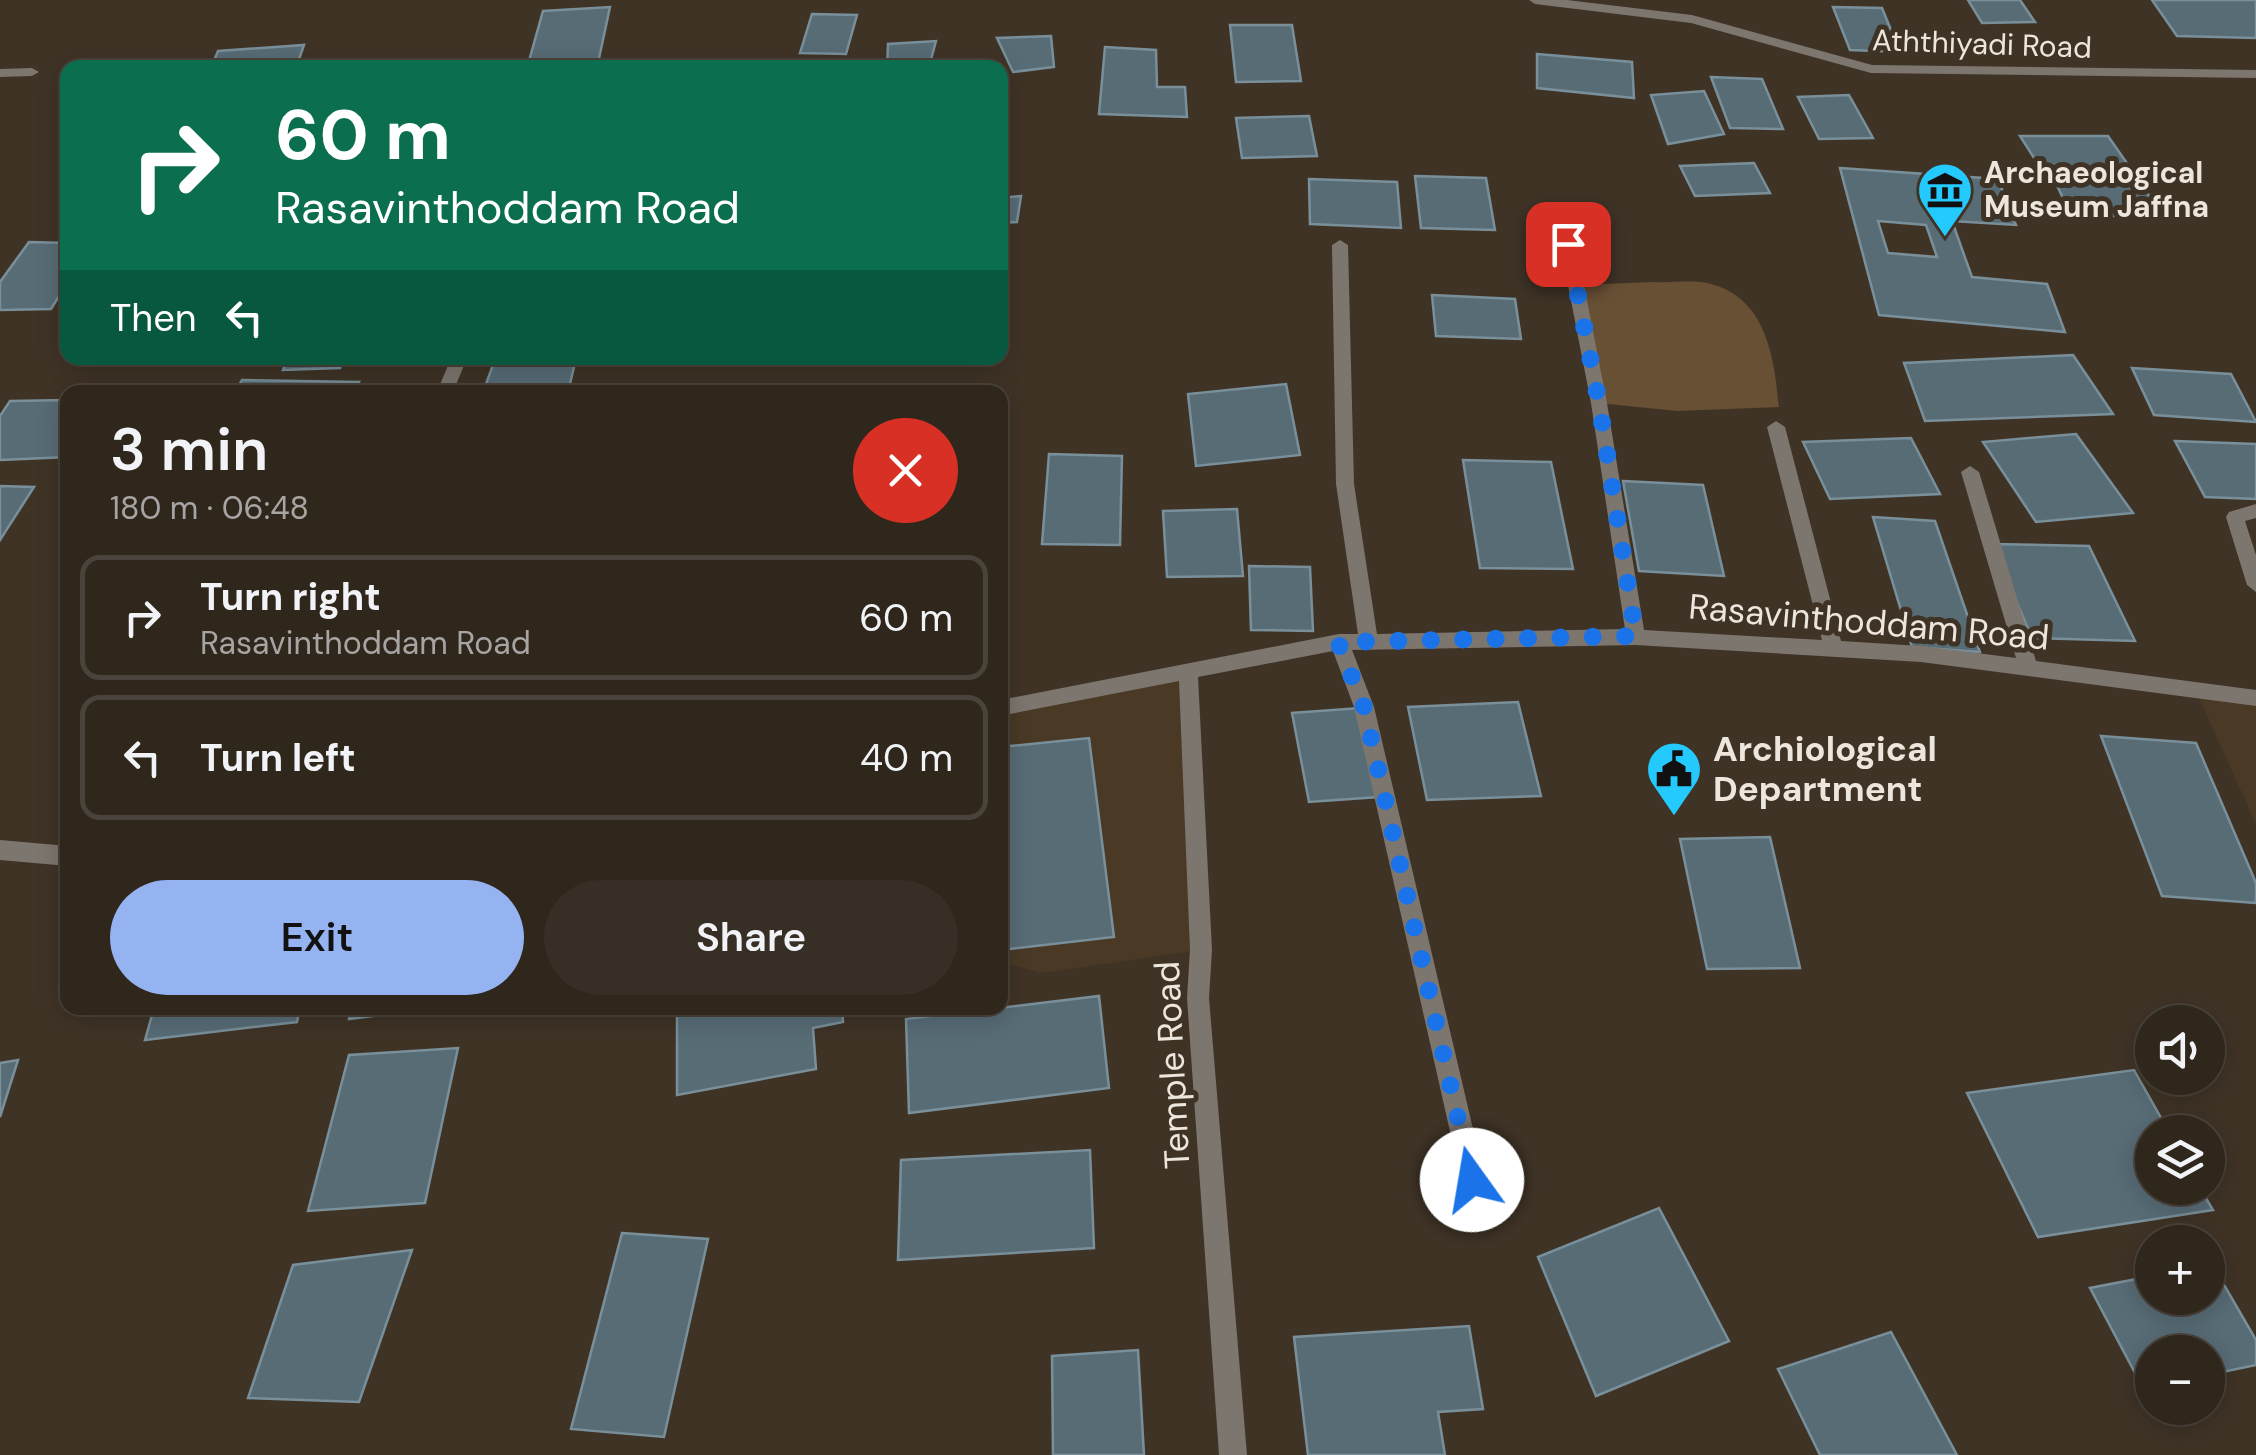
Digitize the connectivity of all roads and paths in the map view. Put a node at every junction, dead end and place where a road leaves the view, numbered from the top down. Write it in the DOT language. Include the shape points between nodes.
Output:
graph roads {
  1 [pos="1535,0"];
  2 [pos="0,72"];
  3 [pos="32,72"];
  4 [pos="2256,74"];
  5 [pos="1568,244"];
  6 [pos="1340,245"];
  7 [pos="1776,428"];
  8 [pos="1970,472"];
  9 [pos="2256,512"];
  10 [pos="2256,584"];
  11 [pos="1636,636"];
  12 [pos="1369,641"];
  13 [pos="1338,642"];
  14 [pos="1833,646"];
  15 [pos="2028,667"];
  16 [pos="1188,671"];
  17 [pos="2256,698"];
  18 [pos="1008,706"];
  19 [pos="0,850"];
  20 [pos="60,855"];
  21 [pos="1472,1180"];
  22 [pos="1233,1455"];
  1 -- 4 [label="street, Aththiyadi Road" via="1692,19 1870,69"];
  2 -- 3 [label="street"];
  5 -- 11 [label="street"];
  6 -- 12 [label="street" via="1346,484"];
  7 -- 14 [label="street"];
  8 -- 15 [label="street"];
  9 -- 10 [label="street" via="2234,517"];
  11 -- 12 [label="street, Rasavinthoddam Road"];
  11 -- 14 [label="street, Rasavinthoddam Road"];
  12 -- 13 [label="street, Rasavinthoddam Road"];
  13 -- 16 [label="street, Rasavinthoddam Road"];
  13 -- 21 [label="street" via="1364,707"];
  14 -- 15 [label="street, Rasavinthoddam Road"];
  15 -- 17 [label="street, Rasavinthoddam Road"];
  16 -- 18 [label="street, Rasavinthoddam Road"];
  16 -- 22 [label="street, Temple Road" via="1198,998"];
  19 -- 20 [label="street"];
}
